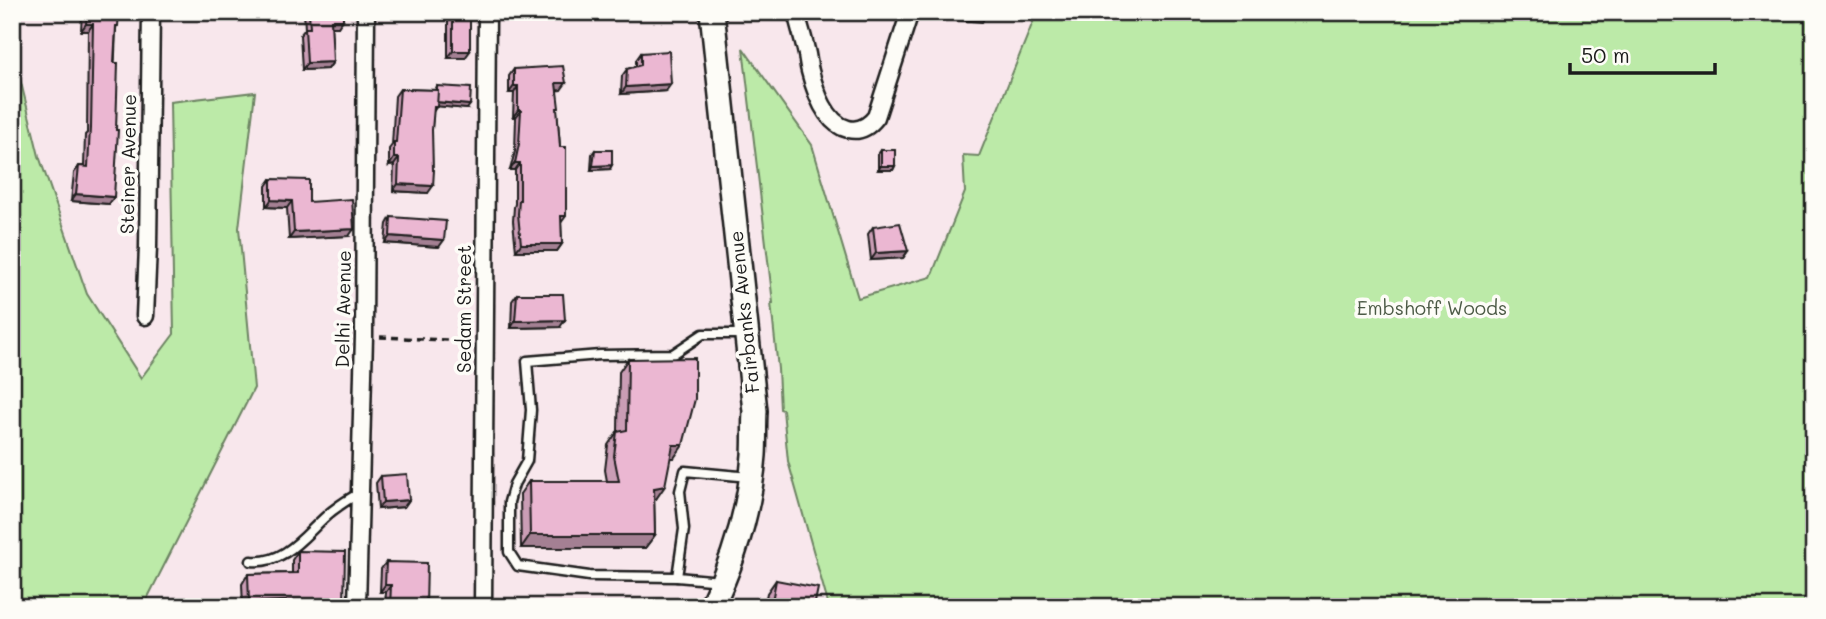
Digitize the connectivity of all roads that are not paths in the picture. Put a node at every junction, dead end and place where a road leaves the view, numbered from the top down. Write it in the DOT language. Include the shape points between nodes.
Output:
graph roads {
  1 [pos="151,12"];
  2 [pos="366,12"];
  3 [pos="487,12"];
  4 [pos="712,12"];
  5 [pos="796,12"];
  6 [pos="910,12"];
  7 [pos="145,316"];
  8 [pos="746,334"];
  9 [pos="751,477"];
  10 [pos="360,493"];
  11 [pos="251,561"];
  12 [pos="677,577"];
  13 [pos="722,582"];
  14 [pos="357,607"];
  15 [pos="483,607"];
  16 [pos="711,607"];
  1 -- 7 [label="street, Steiner Avenue"];
  2 -- 10 [label="street, Delhi Avenue"];
  3 -- 15 [label="street, Sedam Street"];
  4 -- 8 [label="street, Fairbanks Avenue"];
  5 -- 6 [label="street" via="809,69 826,111 835,123 855,131 870,124 878,111"];
  8 -- 9 [label="street, Fairbanks Avenue" via="755,411"];
  8 -- 12 [label="lane" via="703,334 673,354 527,362 531,410 527,461 509,502 509,552 518,566 589,576"];
  9 -- 12 [label="lane" via="685,471"];
  9 -- 13 [label="street, Fairbanks Avenue" via="737,544"];
  10 -- 11 [label="lane" via="331,511 276,559"];
  10 -- 14 [label="street, Delhi Avenue"];
  12 -- 13 [label="lane"];
  13 -- 16 [label="street, Fairbanks Avenue"];
}
